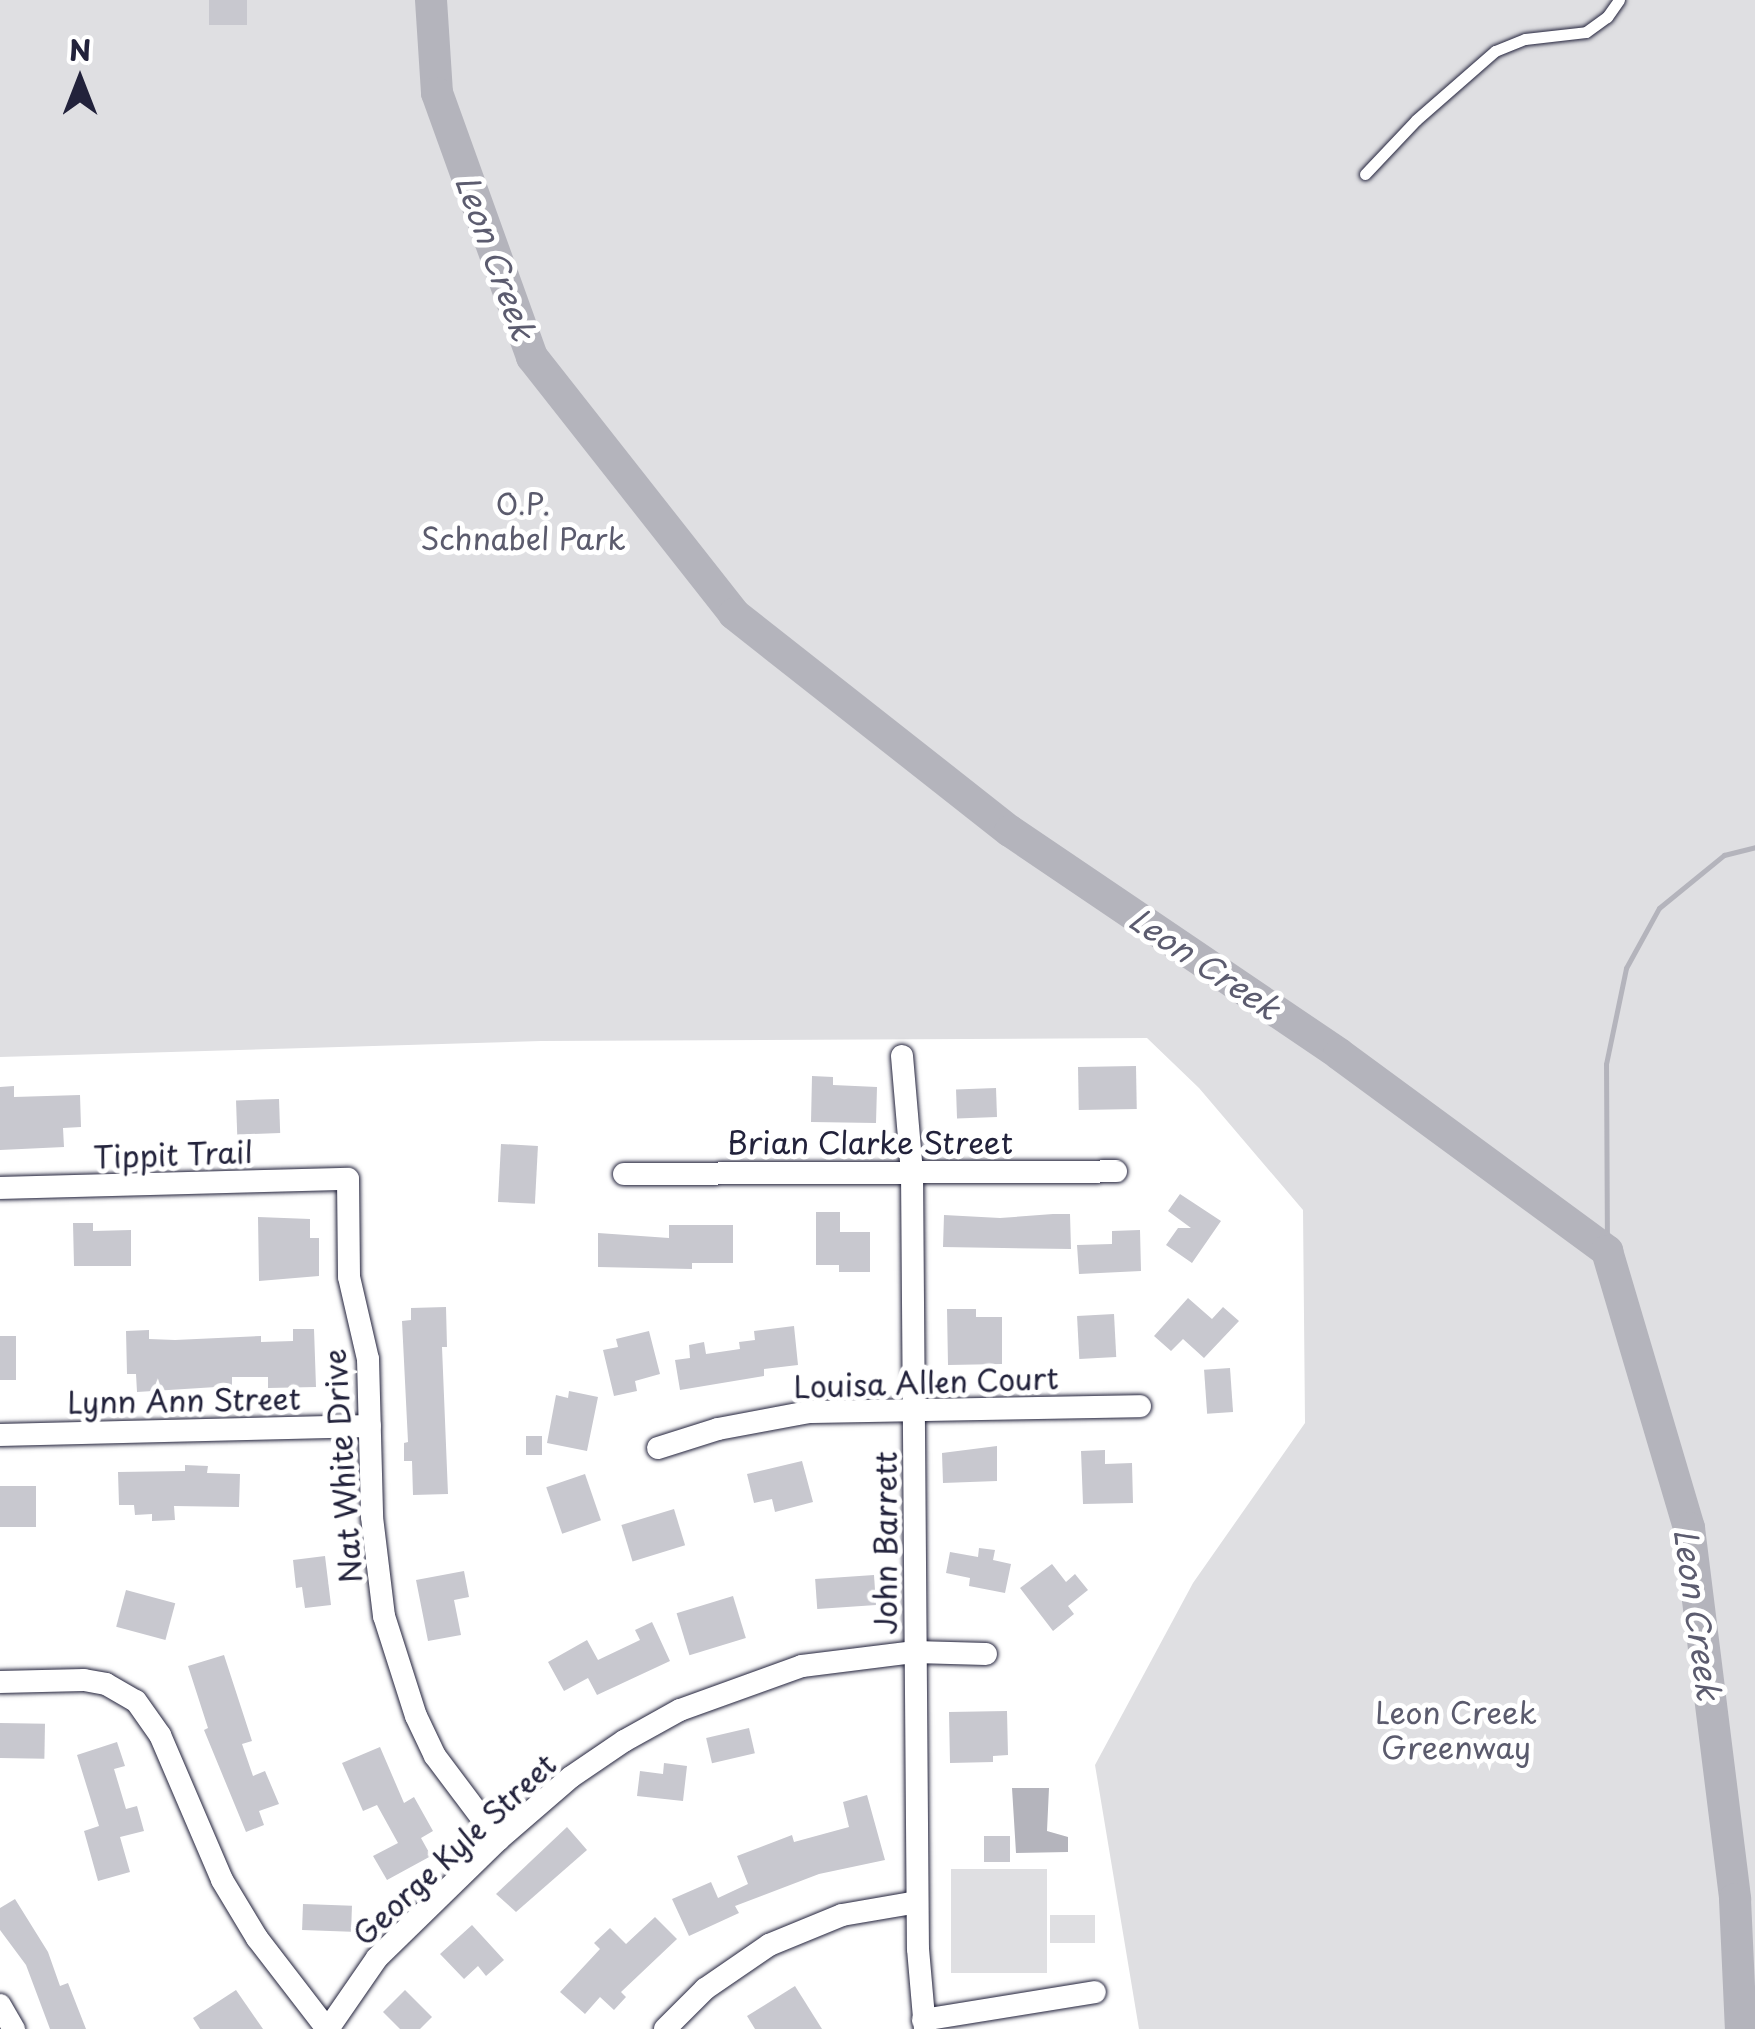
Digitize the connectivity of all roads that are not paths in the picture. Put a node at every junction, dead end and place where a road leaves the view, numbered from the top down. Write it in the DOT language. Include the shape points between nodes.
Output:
graph roads {
  1 [pos="1619,0"];
  2 [pos="1365,174"];
  3 [pos="902,1056"];
  4 [pos="1116,1170"];
  5 [pos="912,1172"];
  6 [pos="624,1174"];
  7 [pos="348,1179"];
  8 [pos="0,1188"];
  9 [pos="1140,1406"];
  10 [pos="914,1407"];
  11 [pos="370,1426"];
  12 [pos="0,1435"];
  13 [pos="658,1448"];
  14 [pos="915,1652"];
  15 [pos="986,1654"];
  16 [pos="0,1682"];
  17 [pos="498,1840"];
  18 [pos="917,1902"];
  19 [pos="1096,1992"];
  20 [pos="0,2005"];
  21 [pos="924,2024"];
  22 [pos="14,2029"];
  23 [pos="328,2029"];
  24 [pos="665,2029"];
  1 -- 2 [label="lane" via="1608,18 1586,32 1496,51"];
  3 -- 5 [label="street, John Barrett"];
  4 -- 5 [label="street, Brian Clarke Street"];
  5 -- 6 [label="street, Brian Clarke Street"];
  5 -- 10 [label="street, John Barrett"];
  7 -- 8 [label="street, Tippit Trail"];
  7 -- 11 [label="street, Nat White Drive" via="349,1277 368,1359"];
  9 -- 10 [label="street, Louisa Allen Court"];
  10 -- 13 [label="street, Louisa Allen Court" via="809,1412"];
  10 -- 14 [label="street, John Barrett"];
  11 -- 12 [label="street, Lynn Ann Street"];
  11 -- 17 [label="street, Nat White Drive" via="375,1567 397,1664 436,1756"];
  14 -- 15 [label="street, George Kyle Street"];
  14 -- 17 [label="street, George Kyle Street" via="802,1666 680,1710 571,1777"];
  14 -- 18 [label="street, John Barrett"];
  16 -- 23 [label="street" via="84,1680 136,1701 160,1735 222,1880 257,1938"];
  17 -- 23 [label="street, George Kyle Street" via="378,1958"];
  18 -- 21 [label="street, John Barrett"];
  18 -- 24 [label="street" via="842,1915 769,1945 704,1989"];
  19 -- 21 [label="street"];
  20 -- 22 [label="street"];
}
